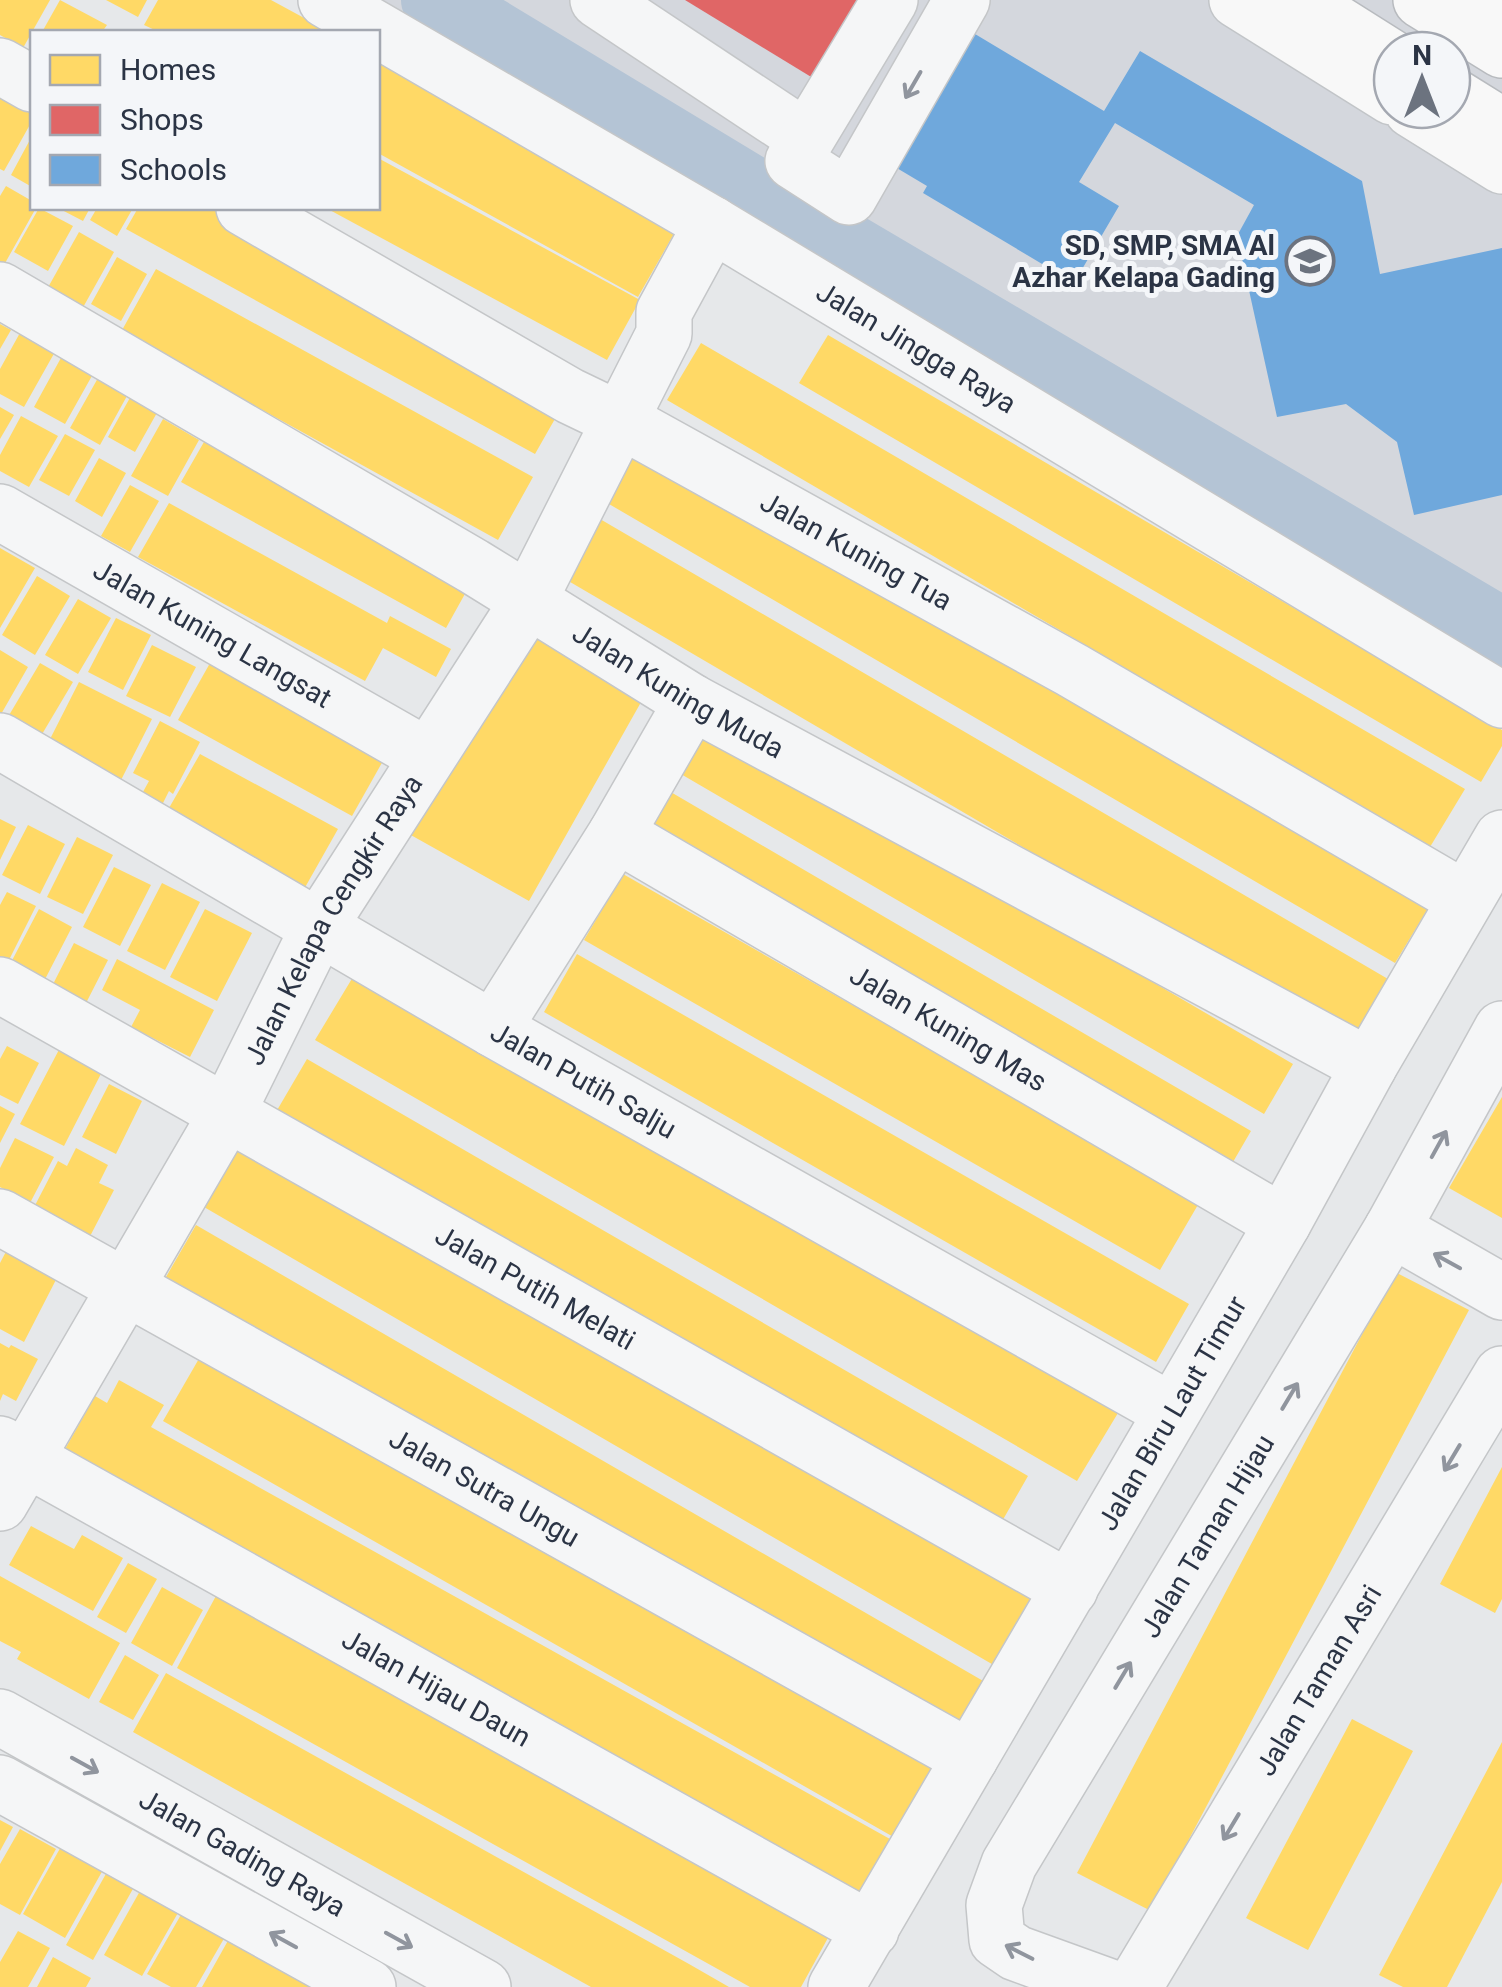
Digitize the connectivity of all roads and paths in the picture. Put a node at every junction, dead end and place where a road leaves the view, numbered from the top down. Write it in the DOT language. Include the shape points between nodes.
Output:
graph roads {
  1 [pos="326,0"];
  2 [pos="598,0"];
  3 [pos="890,0"];
  4 [pos="962,0"];
  5 [pos="1237,0"];
  6 [pos="1300,0"];
  7 [pos="1421,0"];
  8 [pos="1494,0"];
  9 [pos="1502,6"];
  10 [pos="377,30"];
  11 [pos="380,31"];
  12 [pos="1372,45"];
  13 [pos="1502,50"];
  14 [pos="0,66"];
  15 [pos="30,83"];
  16 [pos="1372,84"];
  17 [pos="1472,107"];
  18 [pos="1502,126"];
  19 [pos="1444,130"];
  20 [pos="806,138"];
  21 [pos="1502,166"];
  22 [pos="247,210"];
  23 [pos="724,232"];
  24 [pos="0,290"];
  25 [pos="622,421"];
  26 [pos="0,512"];
  27 [pos="529,600"];
  28 [pos="1502,700"];
  29 [pos="692,702"];
  30 [pos="0,741"];
  31 [pos="427,756"];
  32 [pos="616,834"];
  33 [pos="1502,838"];
  34 [pos="1465,898"];
  35 [pos="320,925"];
  36 [pos="0,985"];
  37 [pos="493,1029"];
  38 [pos="1502,1030"];
  39 [pos="1369,1066"];
  40 [pos="226,1115"];
  41 [pos="0,1217"];
  42 [pos="1283,1223"];
  43 [pos="1392,1229"];
  44 [pos="126,1287"];
  45 [pos="1502,1292"];
  46 [pos="1502,1374"];
  47 [pos="1172,1412"];
  48 [pos="9,1468"];
  49 [pos="1070,1589"];
  50 [pos="0,1717"];
  51 [pos="970,1758"];
  52 [pos="0,1783"];
  53 [pos="871,1930"];
  54 [pos="368,1987"];
  55 [pos="483,1987"];
  56 [pos="836,1987"];
  57 [pos="1110,1987"];
  58 [pos="1134,1987"];
  1 -- 10 [label="street, Jalan Jingga Raya"];
  2 -- 20 [label="street"];
  3 -- 20 [label="street"];
  4 -- 20 [label="street, one-way" via="849,197 793,161"];
  5 -- 16 [label="main road"];
  6 -- 12 [label="main road"];
  7 -- 13 [label="main road"];
  8 -- 9 [label="main road"];
  11 -- 23 [label="street, Jalan Jingga Raya"];
  14 -- 15 [label="street"];
  17 -- 18 [label="main road"];
  19 -- 21 [label="main road"];
  22 -- 25 [label="street, Jalan Kuning Tua"];
  23 -- 25 [label="street, Jalan Kelapa Cengkir Raya" via="686,321 664,334"];
  23 -- 28 [label="street, Jalan Jingga Raya"];
  24 -- 27 [label="street, Jalan Kuning Muda"];
  25 -- 27 [label="street, Jalan Kelapa Cengkir Raya"];
  25 -- 34 [label="street, Jalan Kuning Tua"];
  26 -- 31 [label="street, Jalan Kuning Langsat"];
  27 -- 29 [label="street, Jalan Kuning Muda"];
  27 -- 31 [label="street, Jalan Kelapa Cengkir Raya"];
  29 -- 32 [label="street"];
  29 -- 39 [label="street, Jalan Kuning Muda"];
  30 -- 35 [label="street, Jalan Putih Salju"];
  31 -- 35 [label="street, Jalan Kelapa Cengkir Raya"];
  32 -- 37 [label="street"];
  32 -- 42 [label="street, Jalan Kuning Mas"];
  33 -- 34 [label="street, Jalan Biru Laut Timur"];
  34 -- 39 [label="street, Jalan Biru Laut Timur"];
  35 -- 37 [label="street, Jalan Putih Salju"];
  35 -- 40 [label="street, Jalan Kelapa Cengkir Raya"];
  36 -- 40 [label="street, Jalan Putih Melati"];
  37 -- 47 [label="street, Jalan Putih Salju"];
  43 -- 38 [label="street, Jalan Taman Hijau, one-way"];
  39 -- 42 [label="street, Jalan Biru Laut Timur"];
  40 -- 44 [label="street, Jalan Kelapa Cengkir Raya"];
  40 -- 49 [label="street, Jalan Putih Melati"];
  41 -- 44 [label="street, Jalan Sutra Ungu"];
  42 -- 47 [label="street, Jalan Biru Laut Timur"];
  45 -- 43 [label="street, one-way"];
  57 -- 43 [label="street, Jalan Taman Hijau, one-way" via="997,1940 997,1894 1009,1864"];
  44 -- 48 [label="street, Jalan Kelapa Cengkir Raya"];
  44 -- 51 [label="street, Jalan Sutra Ungu"];
  46 -- 58 [label="street, Jalan Taman Asri, one-way"];
  47 -- 49 [label="street, Jalan Biru Laut Timur"];
  48 -- 53 [label="street, Jalan Hijau Daun"];
  49 -- 51 [label="street, Jalan Biru Laut Timur"];
  50 -- 55 [label="street, Jalan Gading Raya, one-way"];
  51 -- 53 [label="street, Jalan Biru Laut Timur"];
  54 -- 52 [label="street, Jalan Gading Raya, one-way"];
  53 -- 56 [label="street, Jalan Biru Laut Timur"];
}
